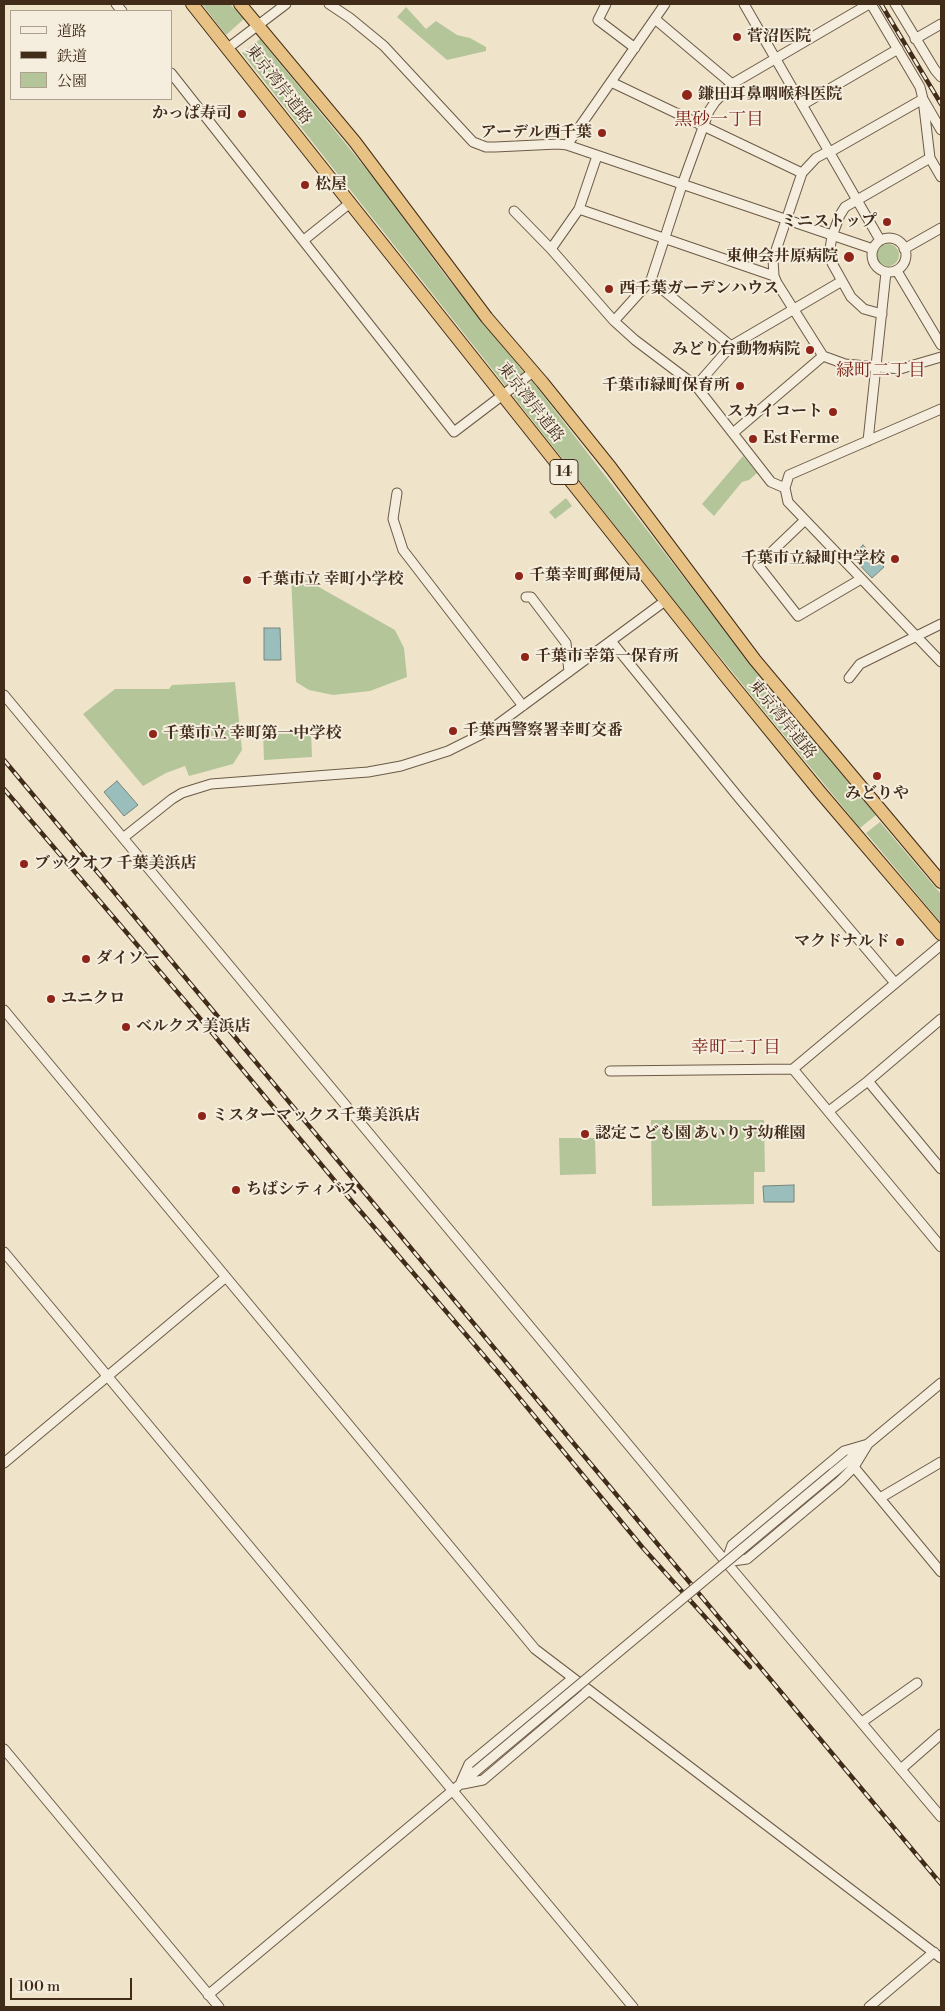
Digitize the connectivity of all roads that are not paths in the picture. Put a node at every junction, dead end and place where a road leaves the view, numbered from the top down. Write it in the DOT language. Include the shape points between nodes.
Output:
graph roads {
  1 [pos="192,4"];
  2 [pos="240,4"];
  3 [pos="286,4"];
  4 [pos="329,4"];
  5 [pos="665,4"];
  6 [pos="870,4"];
  7 [pos="895,4"];
  8 [pos="604,5"];
  9 [pos="748,5"];
  10 [pos="656,18"];
  11 [pos="941,24"];
  12 [pos="257,25"];
  13 [pos="915,39"];
  14 [pos="228,48"];
  15 [pos="634,48"];
  16 [pos="898,49"];
  17 [pos="775,59"];
  18 [pos="172,74"];
  19 [pos="941,77"];
  20 [pos="611,82"];
  21 [pos="732,84"];
  22 [pos="923,99"];
  23 [pos="802,105"];
  24 [pos="704,127"];
  25 [pos="941,130"];
  26 [pos="567,145"];
  27 [pos="829,152"];
  28 [pos="597,156"];
  29 [pos="930,158"];
  30 [pos="802,173"];
  31 [pos="941,177"];
  32 [pos="682,185"];
  33 [pos="857,200"];
  34 [pos="350,203"];
  35 [pos="579,209"];
  36 [pos="514,211"];
  37 [pos="786,220"];
  38 [pos="941,228"];
  39 [pos="832,236"];
  40 [pos="665,239"];
  41 [pos="304,240"];
  42 [pos="880,240"];
  43 [pos="551,249"];
  44 [pos="872,249"];
  45 [pos="904,249"];
  46 [pos="897,271"];
  47 [pos="886,272"];
  48 [pos="774,276"];
  49 [pos="651,280"];
  50 [pos="842,281"];
  51 [pos="793,309"];
  52 [pos="882,314"];
  53 [pos="614,321"];
  54 [pos="941,345"];
  55 [pos="731,346"];
  56 [pos="823,356"];
  57 [pos="941,357"];
  58 [pos="876,367"];
  59 [pos="533,372"];
  60 [pos="696,386"];
  61 [pos="504,396"];
  62 [pos="941,410"];
  63 [pos="733,433"];
  64 [pos="868,441"];
  65 [pos="785,488"];
  66 [pos="397,493"];
  67 [pos="805,520"];
  68 [pos="861,578"];
  69 [pos="526,597"];
  70 [pos="665,600"];
  71 [pos="941,624"];
  72 [pos="915,636"];
  73 [pos="611,641"];
  74 [pos="941,662"];
  75 [pos="569,672"];
  76 [pos="849,678"];
  77 [pos="4,695"];
  78 [pos="523,706"];
  79 [pos="123,838"];
  80 [pos="941,882"];
  81 [pos="941,934"];
  82 [pos="941,945"];
  83 [pos="895,984"];
  84 [pos="4,1010"];
  85 [pos="941,1019"];
  86 [pos="793,1069"];
  87 [pos="610,1071"];
  88 [pos="868,1081"];
  89 [pos="828,1111"];
  90 [pos="941,1168"];
  91 [pos="941,1247"];
  92 [pos="4,1252"];
  93 [pos="226,1277"];
  94 [pos="107,1376"];
  95 [pos="941,1383"];
  96 [pos="868,1444"];
  97 [pos="941,1462"];
  98 [pos="4,1463"];
  99 [pos="854,1467"];
  100 [pos="880,1498"];
  101 [pos="726,1562"];
  102 [pos="939,1566"];
  103 [pos="573,1678"];
  104 [pos="917,1683"];
  105 [pos="588,1691"];
  106 [pos="862,1722"];
  107 [pos="941,1734"];
  108 [pos="4,1750"];
  109 [pos="901,1769"];
  110 [pos="456,1788"];
  111 [pos="941,1817"];
  112 [pos="938,1955"];
  113 [pos="208,1995"];
  114 [pos="219,2007"];
  115 [pos="633,2007"];
  116 [pos="869,2007"];
  1 -- 14 [label="highway, 東京湾岸道路 / 14"];
  2 -- 12 [label="highway, 東京湾岸道路 / 14"];
  3 -- 12 [label="street"];
  4 -- 26 [label="street" via="384,46 473,142 486,147"];
  5 -- 10 [label="street"];
  6 -- 16 [label="street"];
  6 -- 17 [label="street"];
  7 -- 13 [label="street"];
  8 -- 15 [label="street" via="598,20"];
  9 -- 17 [label="street"];
  10 -- 15 [label="street"];
  10 -- 21 [label="street"];
  11 -- 13 [label="street"];
  12 -- 14 [label="street"];
  12 -- 59 [label="highway, 東京湾岸道路 / 14" via="390,186 459,283"];
  13 -- 19 [label="street"];
  14 -- 34 [label="highway, 東京湾岸道路 / 14"];
  15 -- 20 [label="street"];
  16 -- 22 [label="street" via="920,87"];
  16 -- 23 [label="street"];
  17 -- 21 [label="street"];
  17 -- 23 [label="street"];
  18 -- 41 [label="street"];
  20 -- 24 [label="street"];
  20 -- 26 [label="street"];
  21 -- 24 [label="street" via="715,102"];
  22 -- 25 [label="street"];
  22 -- 27 [label="street"];
  22 -- 29 [label="street"];
  23 -- 27 [label="street"];
  24 -- 30 [label="street"];
  24 -- 32 [label="street"];
  26 -- 28 [label="street"];
  27 -- 30 [label="street" via="816,158"];
  27 -- 33 [label="street"];
  28 -- 32 [label="street"];
  28 -- 35 [label="street"];
  29 -- 31 [label="street"];
  29 -- 33 [label="street"];
  30 -- 37 [label="street"];
  32 -- 37 [label="street"];
  32 -- 40 [label="street"];
  33 -- 39 [label="street" via="840,214"];
  33 -- 42 [label="street"];
  34 -- 41 [label="street"];
  34 -- 61 [label="highway, 東京湾岸道路 / 14"];
  35 -- 40 [label="street"];
  35 -- 43 [label="street"];
  36 -- 43 [label="street"];
  37 -- 39 [label="street"];
  37 -- 48 [label="street" via="773,259"];
  38 -- 45 [label="street"];
  39 -- 44 [label="street"];
  39 -- 50 [label="street" via="830,256"];
  40 -- 48 [label="street"];
  40 -- 49 [label="street"];
  41 -- 61 [label="street" via="454,432"];
  42 -- 44 [label="street"];
  42 -- 45 [label="street" via="897,240"];
  43 -- 53 [label="street"];
  44 -- 47 [label="street" via="874,264"];
  45 -- 46 [label="street" via="905,259"];
  46 -- 47 [label="street"];
  46 -- 54 [label="street"];
  47 -- 52 [label="street"];
  48 -- 51 [label="street"];
  49 -- 53 [label="street"];
  49 -- 55 [label="street"];
  50 -- 51 [label="street"];
  50 -- 52 [label="street" via="864,309"];
  51 -- 55 [label="street"];
  51 -- 56 [label="street"];
  52 -- 58 [label="street"];
  53 -- 60 [label="street"];
  55 -- 60 [label="street"];
  56 -- 58 [label="street" via="845,364"];
  56 -- 63 [label="street"];
  57 -- 58 [label="street" via="900,369"];
  58 -- 64 [label="street"];
  59 -- 61 [label="street"];
  59 -- 80 [label="highway, 東京湾岸道路 / 14" via="611,468 755,660"];
  60 -- 63 [label="street"];
  61 -- 70 [label="highway, 東京湾岸道路 / 14"];
  62 -- 64 [label="street"];
  63 -- 65 [label="street" via="771,482"];
  64 -- 65 [label="street" via="790,476"];
  65 -- 67 [label="street" via="788,502"];
  66 -- 78 [label="street" via="393,519 403,550"];
  67 -- 68 [label="street"];
  67 -- 68 [label="street" via="758,565 798,616"];
  68 -- 72 [label="street"];
  69 -- 75 [label="street" via="531,597 566,643"];
  70 -- 73 [label="street"];
  70 -- 81 [label="highway, 東京湾岸道路 / 14" via="820,792"];
  71 -- 72 [label="street"];
  72 -- 74 [label="street"];
  72 -- 76 [label="street" via="860,664"];
  73 -- 75 [label="street"];
  73 -- 83 [label="street"];
  75 -- 78 [label="street"];
  77 -- 79 [label="street"];
  78 -- 79 [label="street" via="464,744 401,766 342,775 224,782 193,790 172,799"];
  79 -- 101 [label="street"];
  82 -- 83 [label="street"];
  83 -- 86 [label="street"];
  84 -- 93 [label="street"];
  85 -- 88 [label="street"];
  86 -- 87 [label="street"];
  86 -- 89 [label="street"];
  88 -- 89 [label="street"];
  88 -- 90 [label="street"];
  89 -- 91 [label="street"];
  92 -- 94 [label="street"];
  93 -- 94 [label="street"];
  93 -- 103 [label="street" via="535,1649"];
  94 -- 98 [label="street"];
  94 -- 110 [label="street"];
  95 -- 96 [label="street"];
  96 -- 99 [label="street"];
  96 -- 101 [label="street" via="844,1451 732,1544"];
  96 -- 110 [label="street, bridge"];
  97 -- 100 [label="street"];
  99 -- 100 [label="street"];
  99 -- 101 [label="street" via="747,1559"];
  100 -- 102 [label="street"];
  101 -- 106 [label="street"];
  103 -- 105 [label="street"];
  103 -- 110 [label="street" via="469,1764"];
  104 -- 106 [label="street"];
  105 -- 110 [label="street" via="483,1780"];
  105 -- 112 [label="street"];
  106 -- 109 [label="street"];
  107 -- 109 [label="street"];
  108 -- 113 [label="street"];
  109 -- 111 [label="street"];
  110 -- 113 [label="street"];
  110 -- 115 [label="street"];
  112 -- 116 [label="street"];
  113 -- 114 [label="street"];
}
